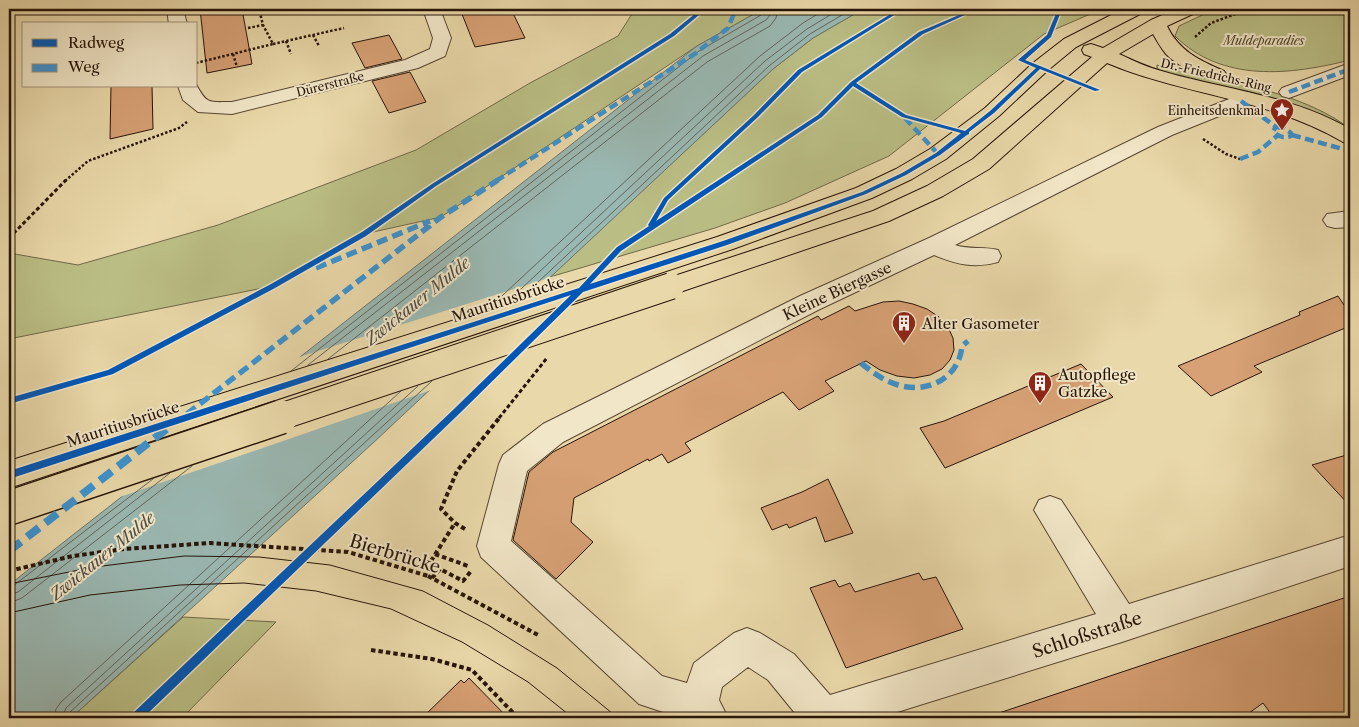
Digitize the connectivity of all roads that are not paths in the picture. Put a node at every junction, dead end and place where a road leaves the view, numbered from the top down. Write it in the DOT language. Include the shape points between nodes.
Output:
graph roads {
  1 [pos="175,9"];
  2 [pos="432,9"];
  3 [pos="1136,9"];
  4 [pos="1189,9"];
  5 [pos="178,22"];
  6 [pos="1157,24"];
  7 [pos="1070,43"];
  8 [pos="1105,55"];
  9 [pos="1350,69"];
  10 [pos="1217,75"];
  11 [pos="188,88"];
  12 [pos="1289,92"];
  13 [pos="1247,98"];
  14 [pos="1350,120"];
  15 [pos="1350,138"];
  16 [pos="933,246"];
  17 [pos="990,256"];
  18 [pos="9,475"];
  19 [pos="9,508"];
  20 [pos="1050,510"];
  21 [pos="1350,550"];
  22 [pos="1122,624"];
  23 [pos="704,712"];
  24 [pos="820,717"];
  1 -- 5 [label="street"];
  2 -- 11 [label="street, Dürerstraße" via="442,38 438,52 411,64 232,108 205,108 190,96"];
  3 -- 7 [label="main road"];
  4 -- 6 [label="main road"];
  6 -- 8 [label="main road"];
  6 -- 10 [label="main road" via="1171,50"];
  7 -- 8 [label="main road, Dr.-Friedrichs-Ring"];
  7 -- 18 [label="main road, Mauritiusbrücke" via="967,133 913,169 847,199 725,243"];
  8 -- 10 [label="main road, Dr.-Friedrichs-Ring" via="1150,60"];
  8 -- 13 [label="main road, Dr.-Friedrichs-Ring" via="1158,76"];
  8 -- 19 [label="main road, bridge" via="981,164 935,191 881,216"];
  9 -- 12 [label="street"];
  10 -- 12 [label="main road, Dr.-Friedrichs-Ring"];
  12 -- 14 [label="main road, Dr.-Friedrichs-Ring" via="1326,105"];
  13 -- 15 [label="main road, Dr.-Friedrichs-Ring" via="1307,115"];
  13 -- 16 [label="street, Kleine Biergasse" via="1165,131"];
  16 -- 17 [label="street" via="962,257"];
  16 -- 23 [label="street, Kleine Biergasse" via="809,303 553,433 514,464 493,546 652,690"];
  20 -- 22 [label="street"];
  21 -- 22 [label="street, Schloßstraße"];
  22 -- 24 [label="street, Schloßstraße"];
  23 -- 24 [label="street, Schloßstraße" via="707,676 747,646 782,667"];
}
